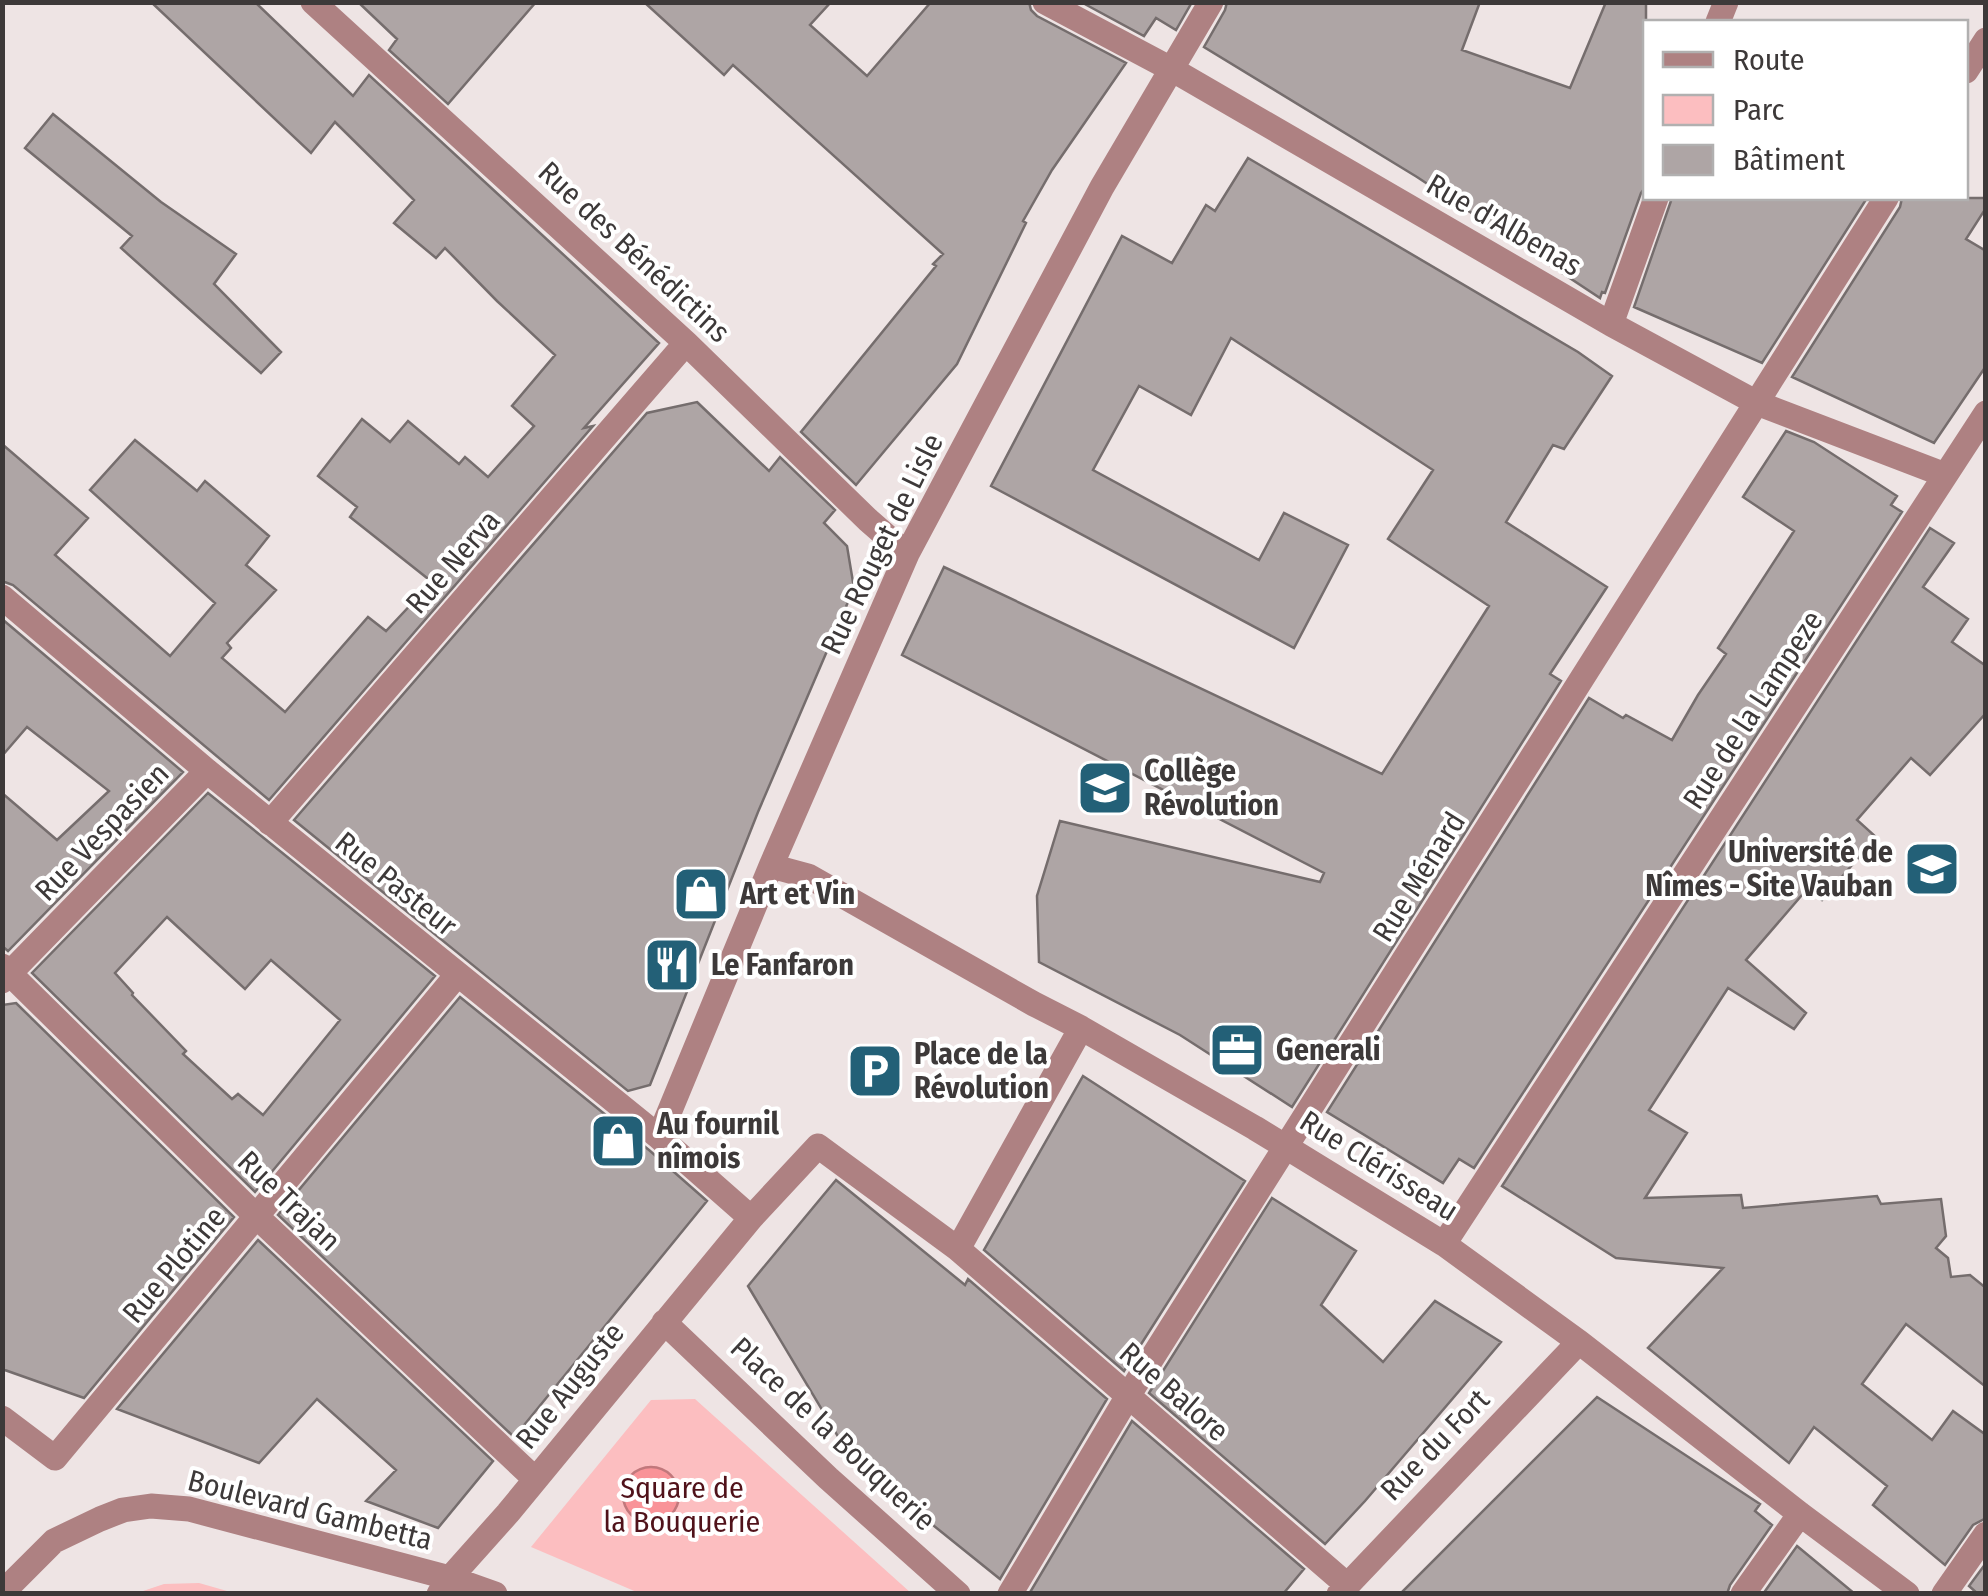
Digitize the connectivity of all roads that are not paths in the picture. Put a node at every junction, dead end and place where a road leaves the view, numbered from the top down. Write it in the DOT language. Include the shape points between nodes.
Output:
graph roads {
  1 [pos="313,2"];
  2 [pos="1045,2"];
  3 [pos="1211,2"];
  4 [pos="1986,40"];
  5 [pos="1968,68"];
  6 [pos="1173,70"];
  7 [pos="1655,200"];
  8 [pos="1885,200"];
  9 [pos="1611,324"];
  10 [pos="686,343"];
  11 [pos="1757,403"];
  12 [pos="1986,413"];
  13 [pos="1945,475"];
  14 [pos="907,554"];
  15 [pos="2,597"];
  16 [pos="207,771"];
  17 [pos="270,822"];
  18 [pos="771,866"];
  19 [pos="5,973"];
  20 [pos="457,975"];
  21 [pos="1081,1028"];
  22 [pos="659,1138"];
  23 [pos="1288,1147"];
  24 [pos="256,1216"];
  25 [pos="751,1218"];
  26 [pos="1444,1244"];
  27 [pos="958,1249"];
  28 [pos="664,1322"];
  29 [pos="1579,1342"];
  30 [pos="1128,1396"];
  31 [pos="2,1418"];
  32 [pos="536,1479"];
  33 [pos="1800,1514"];
  34 [pos="1986,1534"];
  35 [pos="444,1586"];
  36 [pos="1343,1589"];
  37 [pos="2,1593"];
  38 [pos="495,1594"];
  39 [pos="958,1594"];
  40 [pos="1010,1594"];
  41 [pos="1743,1594"];
  42 [pos="1907,1594"];
  43 [pos="1944,1594"];
  1 -- 10 [label="street, Rue des Bénédictins"];
  2 -- 6 [label="street, Rue d'Albenas"];
  3 -- 6 [label="street, Rue Rouget de Lisle"];
  4 -- 5 [label="street"];
  6 -- 9 [label="street, Rue d'Albenas"];
  6 -- 14 [label="street, Rue Rouget de Lisle" via="1102,187"];
  7 -- 9 [label="street"];
  8 -- 11 [label="street, Rue Ménard"];
  9 -- 11 [label="street, Rue d'Albenas"];
  10 -- 14 [label="street, Rue des Bénédictins"];
  10 -- 17 [label="street, Rue Nerva"];
  11 -- 13 [label="street, Rue d'Albenas"];
  11 -- 23 [label="street, Rue Ménard"];
  12 -- 13 [label="street, Rue de la Lampeze"];
  13 -- 26 [label="street, Rue de la Lampeze"];
  14 -- 18 [label="street, Rue Rouget de Lisle"];
  15 -- 16 [label="street, Rue Pasteur"];
  16 -- 17 [label="street, Rue Pasteur"];
  16 -- 19 [label="street, Rue Vespasien"];
  17 -- 20 [label="street, Rue Pasteur"];
  18 -- 21 [label="street, Rue Clérisseau" via="808,876"];
  18 -- 22 [label="street, Rue Rouget de Lisle"];
  19 -- 24 [label="street, Rue Trajan"];
  20 -- 22 [label="street, Rue Pasteur"];
  20 -- 24 [label="street, Rue Plotine"];
  21 -- 23 [label="street, Rue Clérisseau"];
  21 -- 27 [label="street"];
  22 -- 25 [label="street, Rue Pasteur"];
  23 -- 26 [label="street, Rue Clérisseau"];
  23 -- 30 [label="street, Rue Ménard"];
  24 -- 31 [label="street, Rue Plotine" via="56,1458"];
  24 -- 32 [label="street, Rue Trajan"];
  25 -- 27 [label="street" via="818,1146"];
  25 -- 28 [label="street, Rue Auguste"];
  26 -- 29 [label="street, Rue Clérisseau"];
  27 -- 30 [label="street, Rue Balore"];
  28 -- 32 [label="street, Rue Auguste"];
  28 -- 39 [label="street, Place de la Bouquerie"];
  29 -- 33 [label="street, Rue Clérisseau"];
  29 -- 36 [label="street, Rue du Fort"];
  30 -- 36 [label="street, Rue Balore"];
  30 -- 40 [label="street, Rue Ménard"];
  32 -- 35 [label="street, Rue Auguste"];
  33 -- 41 [label="street"];
  33 -- 42 [label="street, Rue Clérisseau"];
  34 -- 43 [label="street"];
  35 -- 37 [label="street, Boulevard Gambetta" via="189,1510 151,1506 123,1510 54,1541"];
  35 -- 38 [label="street"];
}
